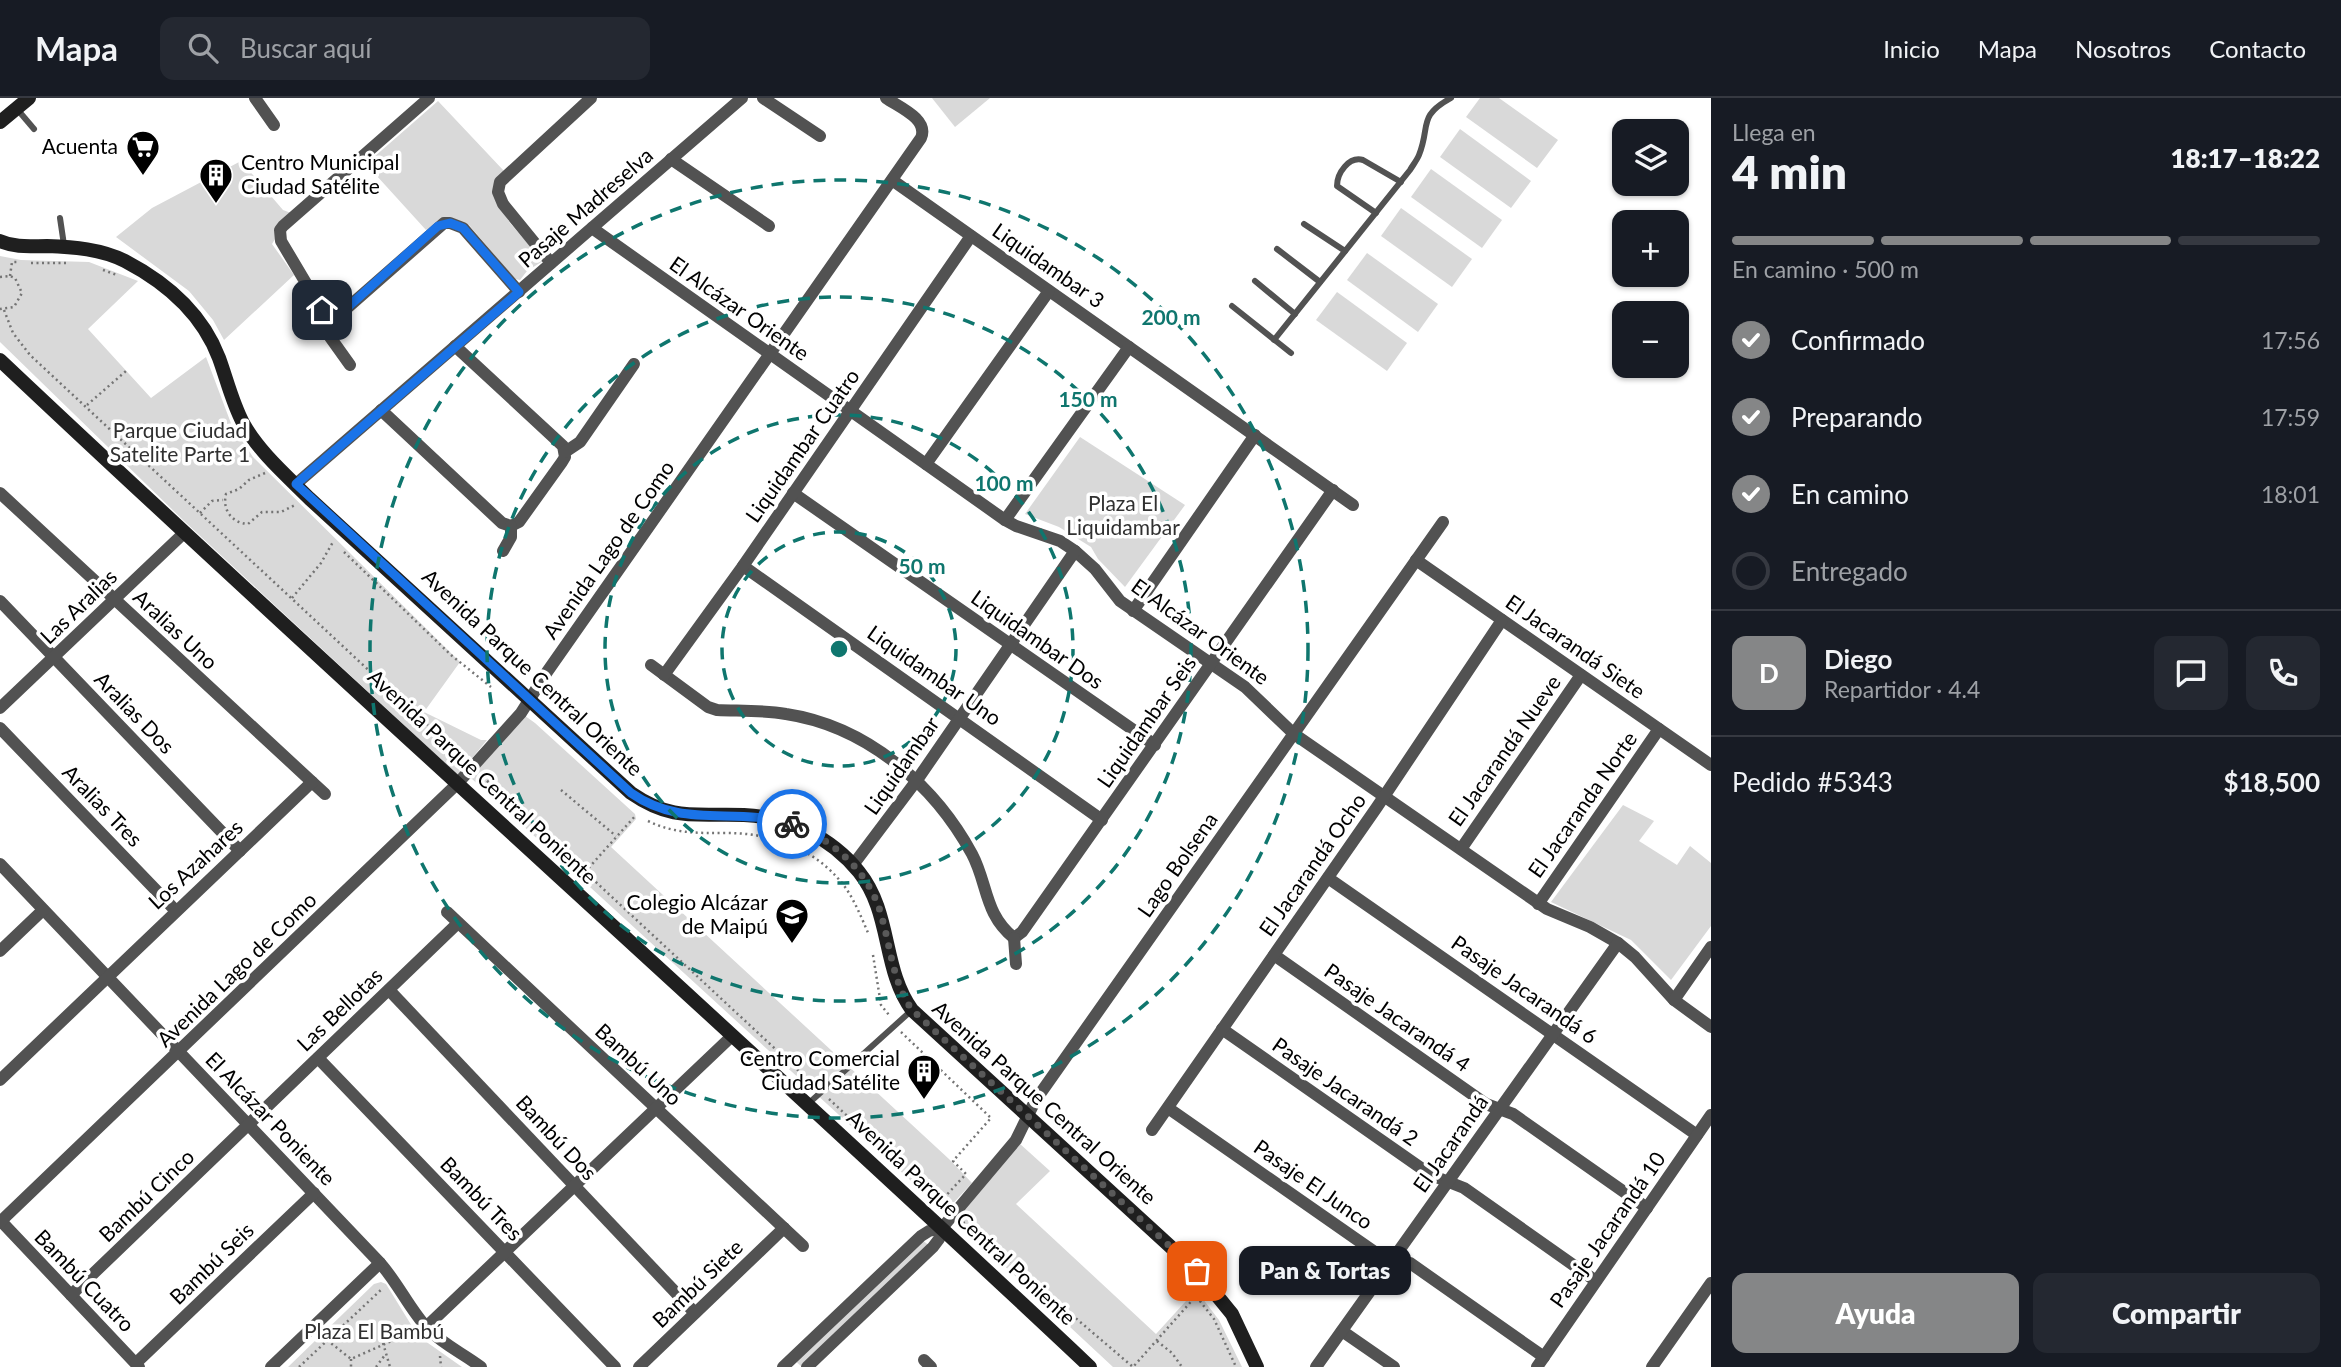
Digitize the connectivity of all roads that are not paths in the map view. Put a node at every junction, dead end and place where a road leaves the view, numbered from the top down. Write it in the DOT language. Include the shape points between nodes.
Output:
graph roads {
  1 [pos="29,98"];
  2 [pos="255,98"];
  3 [pos="429,98"];
  4 [pos="591,98"];
  5 [pos="742,98"];
  6 [pos="763,98"];
  7 [pos="886,98"];
  8 [pos="1451,98"];
  9 [pos="16,109"];
  10 [pos="0,122"];
  11 [pos="274,125"];
  12 [pos="34,129"];
  13 [pos="820,136"];
  14 [pos="671,159"];
  15 [pos="892,180"];
  16 [pos="1401,181"];
  17 [pos="1376,213"];
  18 [pos="60,219"];
  19 [pos="1304,224"];
  20 [pos="769,226"];
  21 [pos="592,228"];
  22 [pos="971,236"];
  23 [pos="0,241"];
  24 [pos="64,247"];
  25 [pos="1277,249"];
  26 [pos="1345,251"];
  27 [pos="551,263"];
  28 [pos="1255,281"];
  29 [pos="1320,282"];
  30 [pos="1049,291"];
  31 [pos="519,292"];
  32 [pos="1231,306"];
  33 [pos="1295,314"];
  34 [pos="326,316"];
  35 [pos="1275,340"];
  36 [pos="456,346"];
  37 [pos="1129,347"];
  38 [pos="1291,353"];
  39 [pos="771,355"];
  40 [pos="0,360"];
  41 [pos="634,364"];
  42 [pos="351,365"];
  43 [pos="382,410"];
  44 [pos="851,411"];
  45 [pos="1255,435"];
  46 [pos="565,452"];
  47 [pos="926,464"];
  48 [pos="296,484"];
  49 [pos="1333,490"];
  50 [pos="0,493"];
  51 [pos="793,493"];
  52 [pos="1353,505"];
  53 [pos="1005,520"];
  54 [pos="1443,522"];
  55 [pos="511,526"];
  56 [pos="184,533"];
  57 [pos="503,551"];
  58 [pos="1075,551"];
  59 [pos="1416,560"];
  60 [pos="743,566"];
  61 [pos="114,599"];
  62 [pos="0,601"];
  63 [pos="1133,611"];
  64 [pos="1502,620"];
  65 [pos="1011,646"];
  66 [pos="54,657"];
  67 [pos="651,664"];
  68 [pos="1212,664"];
  69 [pos="664,675"];
  70 [pos="1581,675"];
  71 [pos="530,699"];
  72 [pos="0,708"];
  73 [pos="960,717"];
  74 [pos="0,728"];
  75 [pos="1659,729"];
  76 [pos="1294,734"];
  77 [pos="1155,745"];
  78 [pos="1711,765"];
  79 [pos="917,780"];
  80 [pos="312,782"];
  81 [pos="458,783"];
  82 [pos="325,794"];
  83 [pos="1385,795"];
  84 [pos="1102,820"];
  85 [pos="1461,849"];
  86 [pos="240,850"];
  87 [pos="0,864"];
  88 [pos="853,865"];
  89 [pos="1328,878"];
  90 [pos="1538,904"];
  91 [pos="43,909"];
  92 [pos="176,911"];
  93 [pos="447,912"];
  94 [pos="458,923"];
  95 [pos="1014,938"];
  96 [pos="1618,943"];
  97 [pos="1711,947"];
  98 [pos="0,951"];
  99 [pos="1274,955"];
  100 [pos="1016,964"];
  101 [pos="107,976"];
  102 [pos="389,990"];
  103 [pos="1674,1000"];
  104 [pos="912,1010"];
  105 [pos="1711,1027"];
  106 [pos="1222,1030"];
  107 [pos="1553,1034"];
  108 [pos="732,1036"];
  109 [pos="179,1052"];
  110 [pos="318,1058"];
  111 [pos="0,1080"];
  112 [pos="807,1104"];
  113 [pos="656,1108"];
  114 [pos="1168,1108"];
  115 [pos="1500,1109"];
  116 [pos="1711,1115"];
  117 [pos="1027,1116"];
  118 [pos="248,1125"];
  119 [pos="1152,1130"];
  120 [pos="1697,1135"];
  121 [pos="1448,1181"];
  122 [pos="574,1186"];
  123 [pos="314,1193"];
  124 [pos="1647,1208"];
  125 [pos="0,1222"];
  126 [pos="785,1228"];
  127 [pos="942,1228"];
  128 [pos="803,1246"];
  129 [pos="505,1252"];
  130 [pos="1393,1259"];
  131 [pos="380,1263"];
  132 [pos="1596,1282"];
  133 [pos="1711,1283"];
  134 [pos="71,1295"];
  135 [pos="695,1314"];
  136 [pos="426,1327"];
  137 [pos="1342,1331"];
  138 [pos="1540,1362"];
  139 [pos="138,1365"];
  140 [pos="271,1367"];
  141 [pos="481,1367"];
  142 [pos="615,1367"];
  143 [pos="639,1367"];
  144 [pos="783,1367"];
  145 [pos="807,1367"];
  146 [pos="1090,1367"];
  147 [pos="1257,1367"];
  148 [pos="1316,1367"];
  149 [pos="1395,1367"];
  150 [pos="1652,1367"];
  1 -- 9 [label="street"];
  2 -- 11 [label="street"];
  3 -- 34 [label="street" via="280,230 281,241"];
  4 -- 27 [label="street" via="500,181 498,188 503,204"];
  5 -- 14 [label="street, Pasaje Madreselva"];
  6 -- 13 [label="street"];
  7 -- 15 [label="street, Avenida Lago de Como" via="917,119 924,131"];
  8 -- 16 [label="lane" via="1434,107 1419,155"];
  9 -- 10 [label="street"];
  9 -- 12 [label="lane"];
  14 -- 20 [label="street"];
  14 -- 21 [label="street, Pasaje Madreselva"];
  15 -- 22 [label="street, Liquidambar 3"];
  15 -- 39 [label="street, Avenida Lago de Como"];
  16 -- 17 [label="lane"];
  16 -- 17 [label="lane" via="1363,160 1351,160 1337,186"];
  17 -- 26 [label="lane"];
  18 -- 24 [label="lane"];
  19 -- 26 [label="lane"];
  21 -- 27 [label="street, Pasaje Madreselva"];
  21 -- 39 [label="street, El Alcázar Oriente"];
  22 -- 30 [label="street, Liquidambar 3"];
  22 -- 44 [label="street, Liquidambar Cuatro"];
  23 -- 24 [label="street, Avenida Parque Central Oriente"];
  24 -- 48 [label="street, Avenida Parque Central Oriente" via="122,260 178,296 210,337 245,426"];
  25 -- 29 [label="lane"];
  26 -- 29 [label="lane"];
  27 -- 31 [label="street, Pasaje Madreselva"];
  28 -- 33 [label="lane"];
  29 -- 33 [label="lane"];
  30 -- 37 [label="street, Liquidambar 3"];
  30 -- 47 [label="street"];
  31 -- 34 [label="street" via="463,228 450,223 438,226 338,316"];
  31 -- 36 [label="street, Pasaje Madreselva"];
  32 -- 35 [label="lane"];
  33 -- 35 [label="lane"];
  34 -- 42 [label="street" via="330,337"];
  35 -- 38 [label="lane"];
  36 -- 43 [label="street, Pasaje Madreselva"];
  36 -- 46 [label="street" via="560,442"];
  37 -- 45 [label="street, Liquidambar 3"];
  37 -- 53 [label="street"];
  39 -- 44 [label="street, El Alcázar Oriente"];
  39 -- 71 [label="street, Avenida Lago de Como"];
  40 -- 56 [label="street, Avenida Parque Central Poniente"];
  41 -- 46 [label="street" via="580,442"];
  43 -- 48 [label="street, Pasaje Madreselva"];
  43 -- 55 [label="street" via="502,523"];
  44 -- 47 [label="street, El Alcázar Oriente"];
  44 -- 51 [label="street, Liquidambar Cuatro"];
  45 -- 49 [label="street, Liquidambar 3"];
  45 -- 63 [label="street"];
  46 -- 55 [label="street" via="519,522"];
  47 -- 53 [label="street, El Alcázar Oriente"];
  48 -- 71 [label="street, Avenida Parque Central Oriente"];
  49 -- 52 [label="street, Liquidambar 3"];
  49 -- 68 [label="street, Liquidambar Seis"];
  50 -- 61 [label="street, Aralias Uno"];
  51 -- 60 [label="street, Liquidambar Cuatro"];
  51 -- 65 [label="street, Liquidambar Dos"];
  53 -- 58 [label="street, El Alcázar Oriente"];
  54 -- 59 [label="street, Lago Bolsena"];
  55 -- 57 [label="street"];
  56 -- 61 [label="street, Las Aralias"];
  56 -- 81 [label="street, Avenida Parque Central Poniente"];
  58 -- 63 [label="street, El Alcázar Oriente"];
  58 -- 65 [label="street, Liquidambar"];
  59 -- 64 [label="street, El Jacarandá Siete"];
  59 -- 76 [label="street, Lago Bolsena"];
  60 -- 69 [label="street, Liquidambar Cuatro"];
  60 -- 73 [label="street, Liquidambar Uno"];
  61 -- 66 [label="street, Las Aralias"];
  61 -- 80 [label="street, Aralias Uno"];
  62 -- 66 [label="street, Aralias Dos"];
  63 -- 68 [label="street, El Alcázar Oriente"];
  64 -- 70 [label="street, El Jacarandá Siete"];
  64 -- 83 [label="street, El Jacarandá Ocho"];
  65 -- 73 [label="street, Liquidambar"];
  65 -- 77 [label="street, Liquidambar Dos"];
  66 -- 72 [label="street, Las Aralias"];
  66 -- 86 [label="street, Aralias Dos"];
  67 -- 69 [label="street"];
  68 -- 76 [label="street, El Alcázar Oriente" via="1256,695"];
  68 -- 77 [label="street, Liquidambar Seis"];
  69 -- 79 [label="street" via="717,710 786,714 836,728 874,748"];
  70 -- 75 [label="street, El Jacarandá Siete"];
  70 -- 85 [label="street, El Jacarandá Nueve"];
  71 -- 81 [label="street, Avenida Lago de Como"];
  71 -- 88 [label="street, Avenida Parque Central Oriente" via="641,800 687,815 779,820 821,838"];
  73 -- 79 [label="street, Liquidambar"];
  73 -- 84 [label="street, Liquidambar Uno"];
  74 -- 92 [label="street, Aralias Tres"];
  75 -- 78 [label="street, El Jacarandá Siete"];
  75 -- 90 [label="street, El Jacaranda Norte"];
  76 -- 83 [label="street, El Alcázar Oriente"];
  76 -- 117 [label="street, Lago Bolsena"];
  77 -- 84 [label="street, Liquidambar Seis"];
  79 -- 88 [label="street, Liquidambar"];
  79 -- 95 [label="street" via="963,838 980,871 995,918"];
  80 -- 82 [label="street, Aralias Uno"];
  80 -- 86 [label="street, Los Azahares"];
  81 -- 108 [label="street, Avenida Parque Central Poniente"];
  81 -- 109 [label="street, Avenida Lago de Como"];
  83 -- 85 [label="street, El Alcázar Oriente"];
  83 -- 89 [label="street, El Jacarandá Ocho"];
  84 -- 95 [label="street, Liquidambar Seis"];
  85 -- 90 [label="street, El Alcázar Oriente"];
  86 -- 92 [label="street, Los Azahares"];
  87 -- 91 [label="street, El Alcázar Poniente"];
  88 -- 104 [label="street, Avenida Parque Central Oriente" via="876,899 896,977"];
  89 -- 99 [label="street, El Jacarandá Ocho"];
  89 -- 107 [label="street, Pasaje Jacarandá 6"];
  90 -- 96 [label="street, El Alcázar Oriente"];
  91 -- 98 [label="street"];
  91 -- 101 [label="street, El Alcázar Poniente"];
  92 -- 101 [label="street, Los Azahares"];
  93 -- 94 [label="street, Bambú Uno"];
  94 -- 102 [label="street, Las Bellotas"];
  94 -- 113 [label="street, Bambú Uno"];
  95 -- 100 [label="street"];
  96 -- 103 [label="street, El Alcázar Oriente"];
  96 -- 107 [label="street, El Jacarandá"];
  97 -- 103 [label="street"];
  99 -- 106 [label="street, El Jacarandá Ocho"];
  99 -- 115 [label="street, Pasaje Jacarandá 4" via="1486,1104"];
  101 -- 109 [label="street, El Alcázar Poniente"];
  101 -- 111 [label="street, Los Azahares"];
  102 -- 110 [label="street, Las Bellotas"];
  102 -- 122 [label="street, Bambú Dos"];
  103 -- 105 [label="street, El Alcázar Oriente"];
  104 -- 112 [label="lane"];
  104 -- 117 [label="street, Avenida Parque Central Oriente"];
  106 -- 114 [label="street, El Jacarandá Ocho"];
  106 -- 121 [label="street, Pasaje Jacarandá 2" via="1431,1175"];
  107 -- 115 [label="street, El Jacarandá"];
  107 -- 120 [label="street, Pasaje Jacarandá 6"];
  108 -- 112 [label="street, Avenida Parque Central Poniente"];
  108 -- 113 [label="street"];
  109 -- 118 [label="street, El Alcázar Poniente"];
  109 -- 125 [label="street, Avenida Lago de Como"];
  110 -- 118 [label="street, Las Bellotas"];
  110 -- 129 [label="street, Bambú Tres"];
  112 -- 127 [label="street, Avenida Parque Central Poniente"];
  113 -- 122 [label="street"];
  113 -- 126 [label="street, Bambú Uno"];
  114 -- 119 [label="street, El Jacarandá Ocho"];
  114 -- 130 [label="street, Pasaje El Junco" via="1379,1255"];
  115 -- 121 [label="street, El Jacarandá"];
  115 -- 124 [label="street, Pasaje Jacarandá 4"];
  116 -- 120 [label="street, Pasaje Jacarandá 10"];
  117 -- 127 [label="street, Lago Bolsena" via="1016,1140"];
  117 -- 147 [label="street, Avenida Parque Central Oriente" via="1204,1278 1232,1314"];
  118 -- 123 [label="street, El Alcázar Poniente"];
  118 -- 134 [label="street, Bambú Cinco"];
  120 -- 124 [label="street, Pasaje Jacarandá 10"];
  121 -- 130 [label="street, El Jacarandá"];
  121 -- 132 [label="street, Pasaje Jacarandá 2"];
  122 -- 129 [label="street"];
  122 -- 135 [label="street, Bambú Dos"];
  123 -- 131 [label="street, El Alcázar Poniente"];
  123 -- 139 [label="street, Bambú Seis"];
  124 -- 132 [label="street, Pasaje Jacarandá 10"];
  125 -- 134 [label="street, Bambú Cuatro"];
  126 -- 128 [label="street, Bambú Uno"];
  126 -- 135 [label="street, Bambú Siete"];
  127 -- 144 [label="street, Lago Bolsena" via="925,1233"];
  127 -- 145 [label="street, Lago Bolsena" via="933,1247"];
  127 -- 146 [label="street, Avenida Parque Central Poniente"];
  129 -- 136 [label="street"];
  129 -- 142 [label="street, Bambú Tres"];
  130 -- 137 [label="street, El Jacarandá"];
  130 -- 138 [label="street, Pasaje El Junco" via="1410,1263"];
  131 -- 136 [label="street, El Alcázar Poniente"];
  131 -- 140 [label="street"];
  132 -- 138 [label="street, Pasaje Jacarandá 10"];
  133 -- 150 [label="street"];
  134 -- 139 [label="street, Bambú Cuatro"];
  135 -- 143 [label="street, Bambú Siete"];
  136 -- 141 [label="street, El Alcázar Poniente"];
  137 -- 148 [label="street, El Jacarandá"];
  137 -- 149 [label="street"];
}
